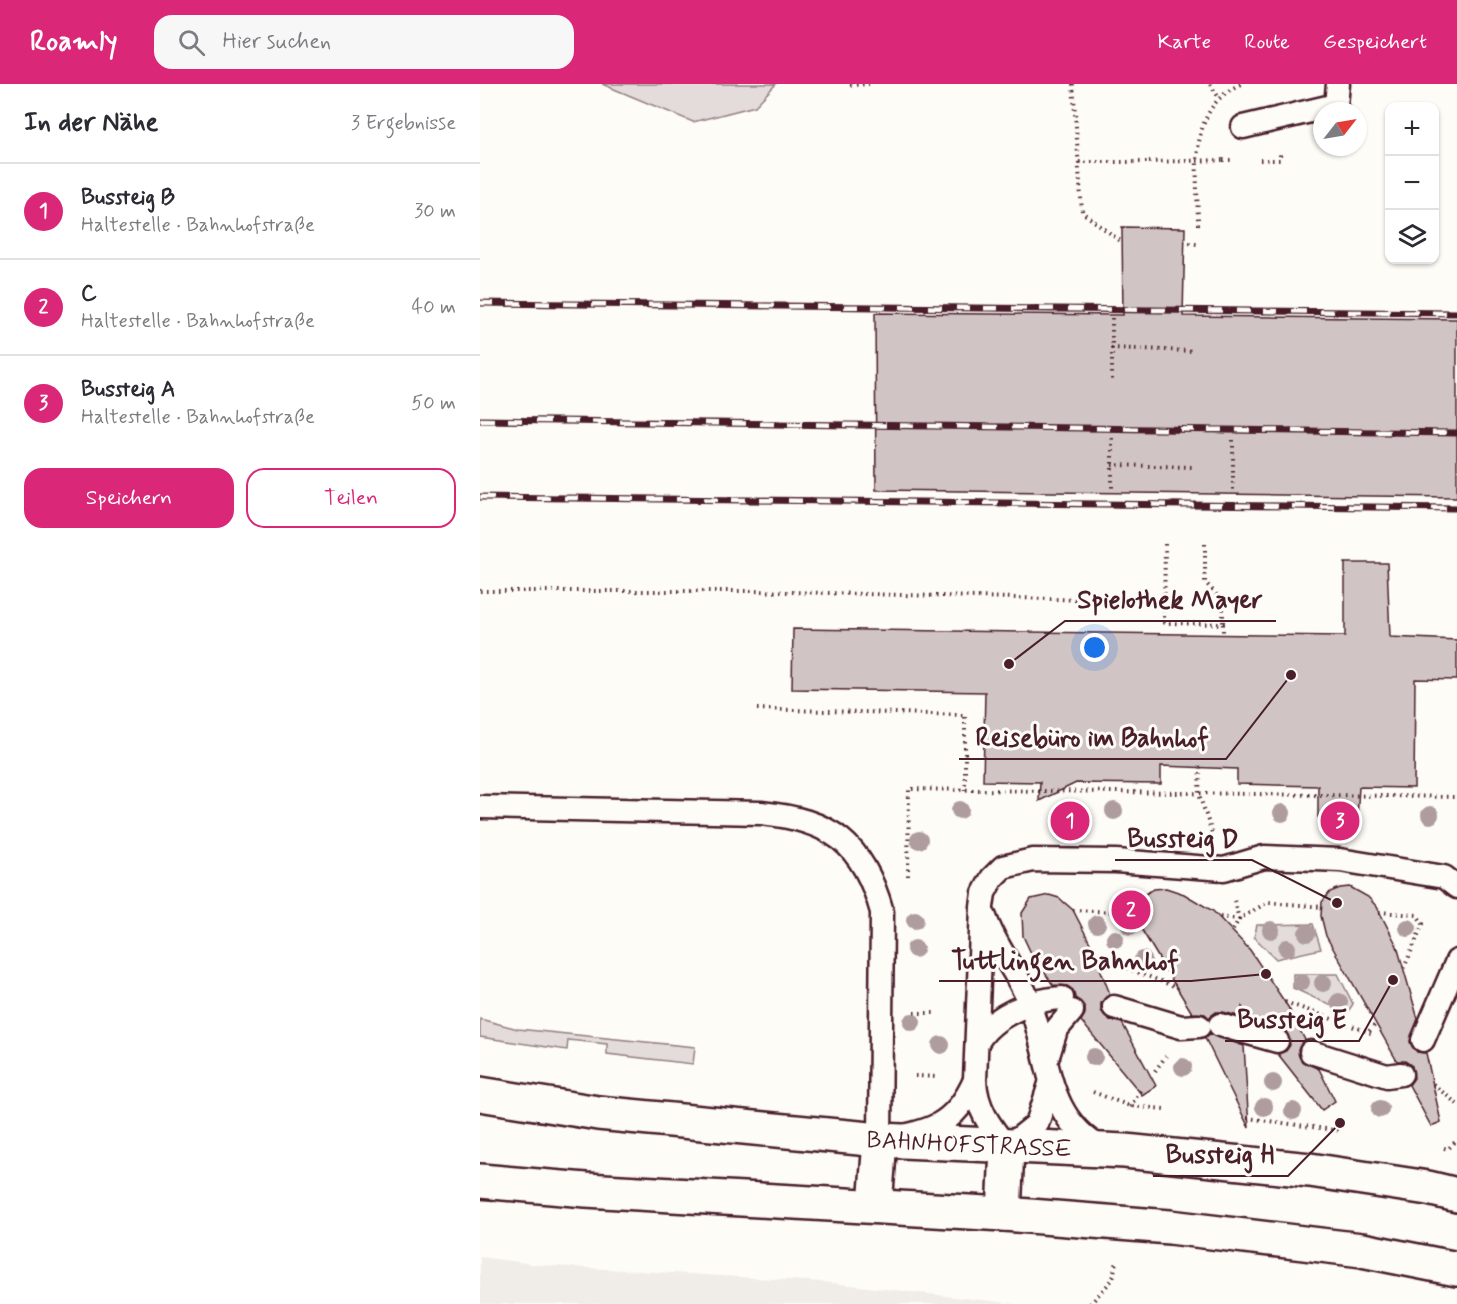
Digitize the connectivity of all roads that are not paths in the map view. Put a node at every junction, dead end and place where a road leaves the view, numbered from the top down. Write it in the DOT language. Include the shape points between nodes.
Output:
graph roads {
  1 [pos="1338,84"];
  2 [pos="1243,127"];
  3 [pos="480,807"];
  4 [pos="1457,887"];
  5 [pos="982,907"];
  6 [pos="1457,961"];
  7 [pos="1114,1007"];
  8 [pos="1423,1040"];
  9 [pos="1277,1041"];
  10 [pos="1311,1052"];
  11 [pos="976,1062"];
  12 [pos="1401,1074"];
  13 [pos="1048,1076"];
  14 [pos="480,1094"];
  15 [pos="880,1140"];
  16 [pos="1007,1148"];
  17 [pos="1105,1150"];
  18 [pos="480,1181"];
  19 [pos="1457,1195"];
  20 [pos="875,1206"];
  21 [pos="1004,1214"];
  22 [pos="1457,1269"];
  1 -- 2 [label="lane" via="1336,105"];
  3 -- 15 [label="lane" via="779,815 818,825 852,849 876,888 882,912"];
  4 -- 5 [label="lane" via="1444,877 1340,860 1264,857 1224,869 1033,860 1003,867 984,893"];
  5 -- 11 [label="lane"];
  5 -- 13 [label="lane" via="990,932 1027,998 1042,1041"];
  6 -- 8 [label="lane"];
  7 -- 9 [label="lane" via="1181,1027 1210,1026"];
  10 -- 12 [label="lane" via="1387,1076"];
  11 -- 13 [label="lane" via="987,1030 1008,1015 1036,1002 1067,1004 1047,1054"];
  11 -- 15 [label="lane" via="959,1109 939,1126"];
  11 -- 16 [label="lane" via="976,1097 986,1120"];
  13 -- 16 [label="lane" via="1037,1124"];
  13 -- 17 [label="lane" via="1077,1131"];
  14 -- 15 [label="main road, BAHNHOFSTRASSE" via="598,1113"];
  15 -- 16 [label="main road, BAHNHOFSTRASSE"];
  15 -- 20 [label="main road"];
  16 -- 17 [label="main road, BAHNHOFSTRASSE"];
  16 -- 21 [label="main road"];
  17 -- 19 [label="main road, BAHNHOFSTRASSE" via="1310,1170"];
  18 -- 20 [label="main road"];
  20 -- 21 [label="main road"];
  21 -- 22 [label="main road" via="1238,1233 1362,1250"];
}
